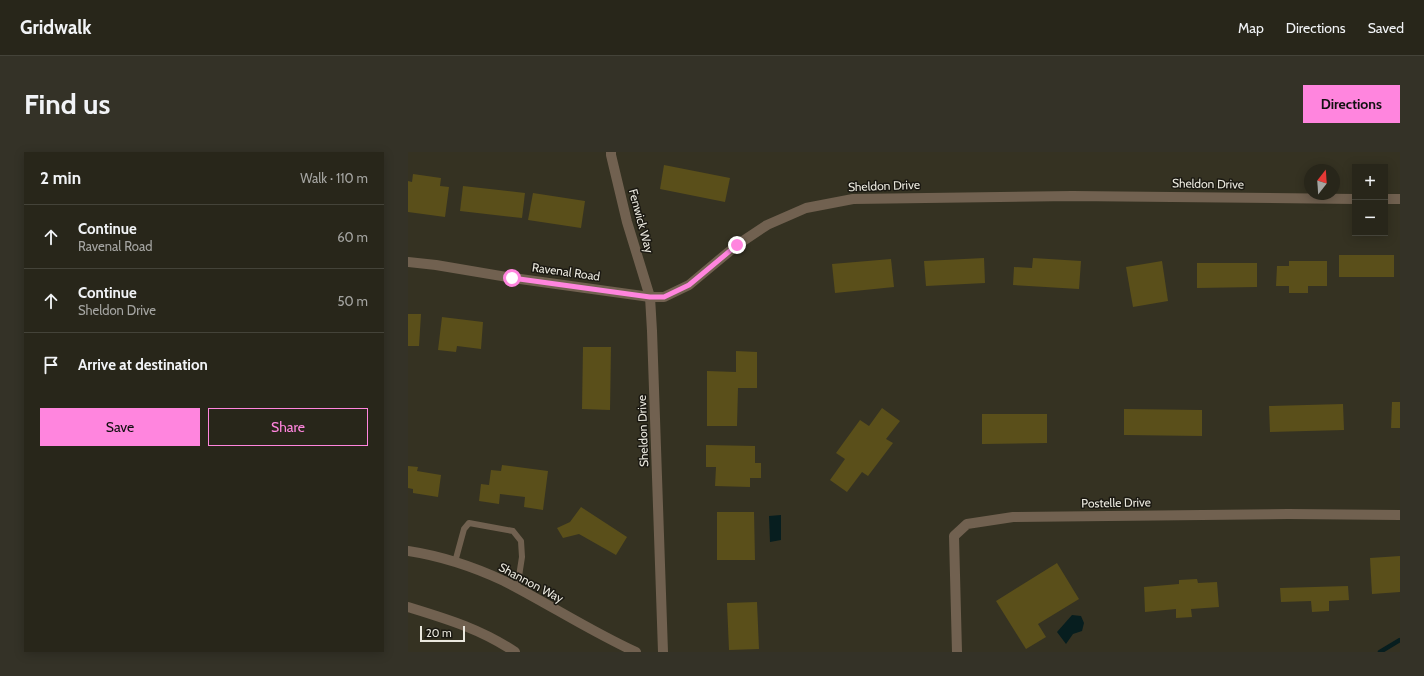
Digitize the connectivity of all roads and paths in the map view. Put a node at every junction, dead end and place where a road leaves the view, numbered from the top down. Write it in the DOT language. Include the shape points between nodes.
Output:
graph roads {
  1 [pos="611,152"];
  2 [pos="1352,199"];
  3 [pos="1388,199"];
  4 [pos="1400,199"];
  5 [pos="408,262"];
  6 [pos="650,297"];
  7 [pos="1400,515"];
  8 [pos="408,551"];
  9 [pos="455,562"];
  10 [pos="517,589"];
  11 [pos="408,608"];
  12 [pos="663,651"];
  13 [pos="515,652"];
  14 [pos="636,652"];
  15 [pos="957,652"];
  1 -- 6 [label="street, Fenwick Way" via="627,222"];
  2 -- 6 [label="street, Sheldon Drive" via="1072,196 853,199 806,208 767,225 737,245 689,285 664,297"];
  3 -- 4 [label="street"];
  5 -- 6 [label="street, Ravenal Road"];
  6 -- 12 [label="street, Sheldon Drive"];
  7 -- 15 [label="street, Postelle Drive" via="1013,517 966,524 954,536"];
  8 -- 9 [label="street, Shannon Way"];
  9 -- 10 [label="street, Shannon Way" via="504,581"];
  9 -- 10 [label="lane" via="464,529 469,523 513,531 521,541 522,557"];
  10 -- 14 [label="street, Shannon Way"];
  11 -- 13 [label="street" via="454,621 496,639"];
}
